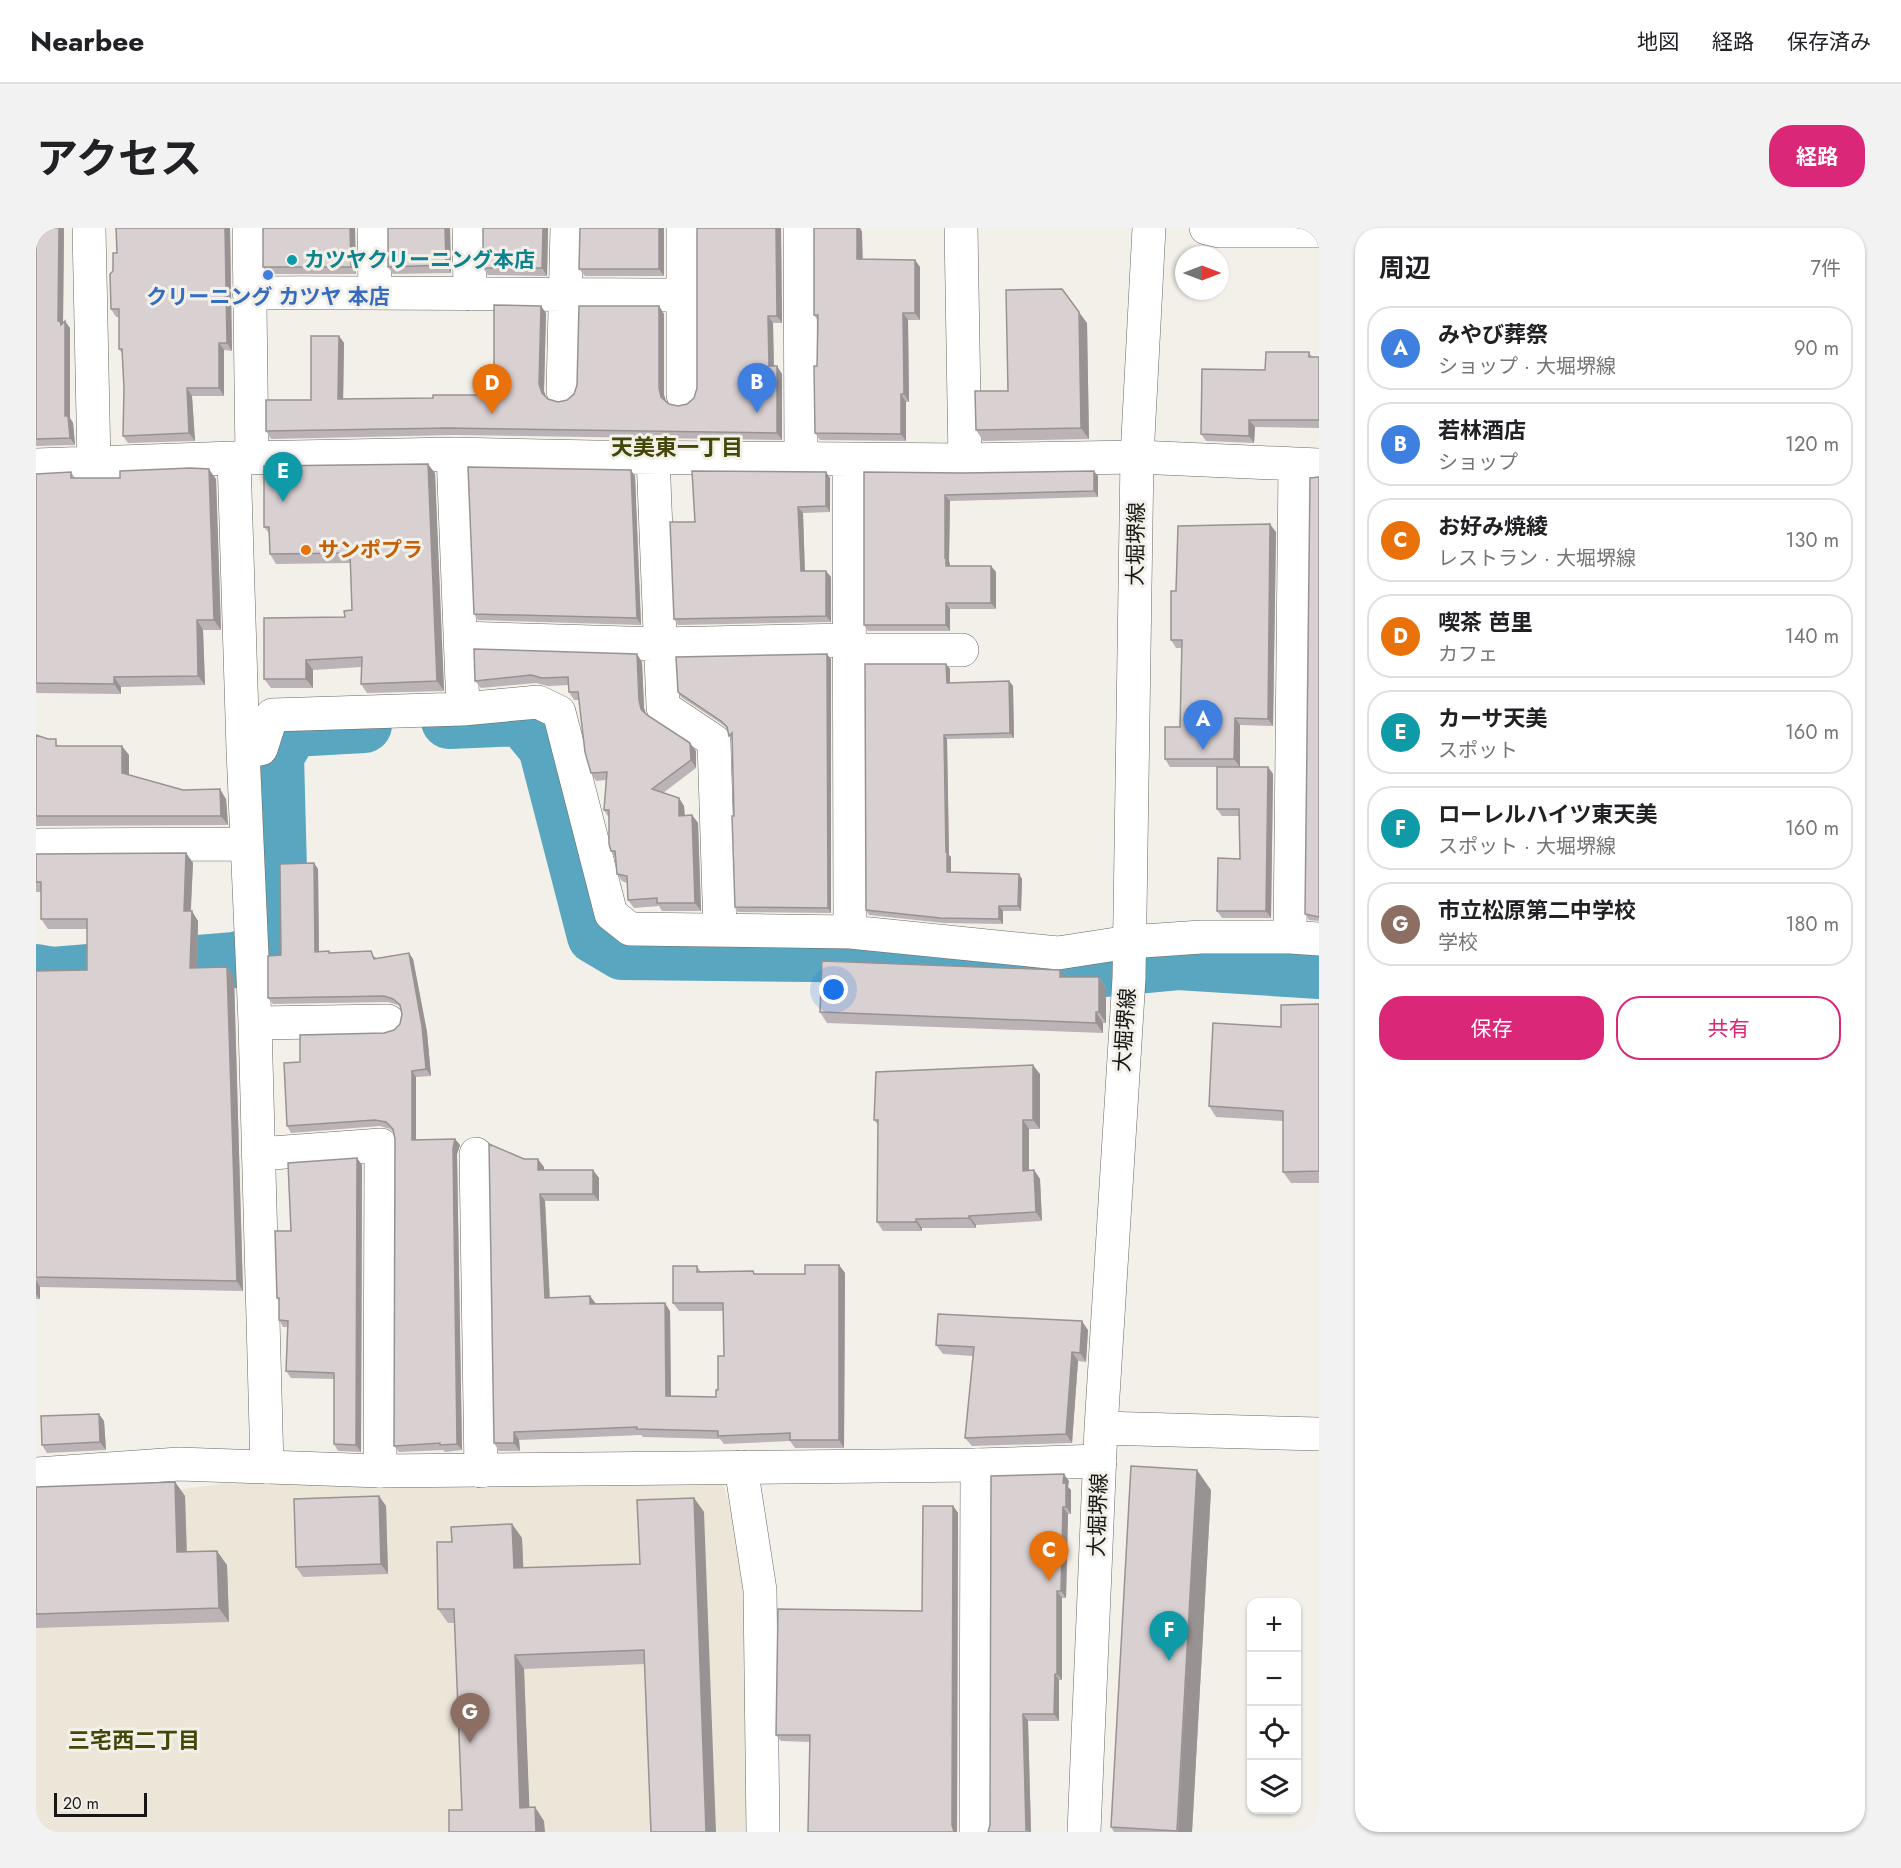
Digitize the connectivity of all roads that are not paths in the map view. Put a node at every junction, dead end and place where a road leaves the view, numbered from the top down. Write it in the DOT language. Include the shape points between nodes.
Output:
graph roads {
  1 [pos="89,228"];
  2 [pos="249,228"];
  3 [pos="374,228"];
  4 [pos="469,228"];
  5 [pos="567,228"];
  6 [pos="683,228"];
  7 [pos="800,228"];
  8 [pos="961,228"];
  9 [pos="1149,228"];
  10 [pos="1206,228"];
  11 [pos="1319,231"];
  12 [pos="375,292"];
  13 [pos="249,293"];
  14 [pos="470,294"];
  15 [pos="565,295"];
  16 [pos="683,295"];
  17 [pos="563,391"];
  18 [pos="683,395"];
  19 [pos="453,454"];
  20 [pos="653,456"];
  21 [pos="1137,457"];
  22 [pos="243,458"];
  23 [pos="801,458"];
  24 [pos="849,459"];
  25 [pos="965,460"];
  26 [pos="94,464"];
  27 [pos="36,465"];
  28 [pos="1307,465"];
  29 [pos="1306,602"];
  30 [pos="460,638"];
  31 [pos="661,644"];
  32 [pos="849,645"];
  33 [pos="962,650"];
  34 [pos="463,710"];
  35 [pos="1306,714"];
  36 [pos="243,750"];
  37 [pos="1305,829"];
  38 [pos="247,844"];
  39 [pos="36,845"];
  40 [pos="720,930"];
  41 [pos="850,932"];
  42 [pos="1304,938"];
  43 [pos="1129,959"];
  44 [pos="388,1021"];
  45 [pos="255,1023"];
  46 [pos="258,1154"];
  47 [pos="476,1154"];
  48 [pos="1101,1428"];
  49 [pos="1319,1434"];
  50 [pos="1100,1461"];
  51 [pos="977,1465"];
  52 [pos="267,1467"];
  53 [pos="741,1467"];
  54 [pos="380,1471"];
  55 [pos="481,1471"];
  56 [pos="36,1474"];
  57 [pos="763,1832"];
  58 [pos="976,1832"];
  59 [pos="1084,1832"];
  1 -- 26 [label="street"];
  2 -- 13 [label="street"];
  3 -- 12 [label="street"];
  4 -- 14 [label="street"];
  5 -- 15 [label="street"];
  6 -- 16 [label="street"];
  7 -- 23 [label="street"];
  8 -- 25 [label="street"];
  9 -- 21 [label="street, 大堀堺線"];
  10 -- 11 [label="street"];
  12 -- 13 [label="street"];
  12 -- 14 [label="street"];
  13 -- 22 [label="street"];
  14 -- 15 [label="street"];
  15 -- 16 [label="street"];
  15 -- 17 [label="street"];
  16 -- 18 [label="street"];
  19 -- 20 [label="street"];
  19 -- 22 [label="street"];
  19 -- 30 [label="street"];
  20 -- 23 [label="street"];
  20 -- 31 [label="street"];
  21 -- 25 [label="street"];
  21 -- 28 [label="street"];
  21 -- 43 [label="street, 大堀堺線"];
  22 -- 26 [label="street"];
  22 -- 36 [label="street"];
  23 -- 24 [label="street"];
  24 -- 25 [label="street"];
  24 -- 32 [label="street"];
  26 -- 27 [label="street"];
  28 -- 29 [label="street"];
  29 -- 35 [label="street"];
  30 -- 31 [label="street"];
  30 -- 34 [label="street"];
  31 -- 32 [label="street"];
  31 -- 40 [label="street" via="663,707 714,741"];
  32 -- 33 [label="street"];
  32 -- 41 [label="street"];
  34 -- 36 [label="street" via="272,716 261,749"];
  34 -- 40 [label="street" via="538,702 559,712 611,915 630,929"];
  35 -- 37 [label="street"];
  36 -- 38 [label="street"];
  37 -- 42 [label="street"];
  38 -- 39 [label="street"];
  38 -- 45 [label="street"];
  40 -- 41 [label="street"];
  41 -- 43 [label="street"];
  42 -- 43 [label="street" via="1201,937"];
  43 -- 48 [label="street, 大堀堺線"];
  44 -- 45 [label="street"];
  45 -- 46 [label="street"];
  46 -- 52 [label="street"];
  46 -- 54 [label="street" via="381,1145"];
  47 -- 55 [label="street"];
  48 -- 49 [label="street"];
  48 -- 50 [label="street, 大堀堺線"];
  50 -- 51 [label="street"];
  50 -- 59 [label="street, 大堀堺線"];
  51 -- 53 [label="street"];
  51 -- 58 [label="street"];
  52 -- 54 [label="street"];
  52 -- 56 [label="street" via="179,1464"];
  53 -- 55 [label="street"];
  53 -- 57 [label="street" via="760,1590"];
  54 -- 55 [label="street"];
}
